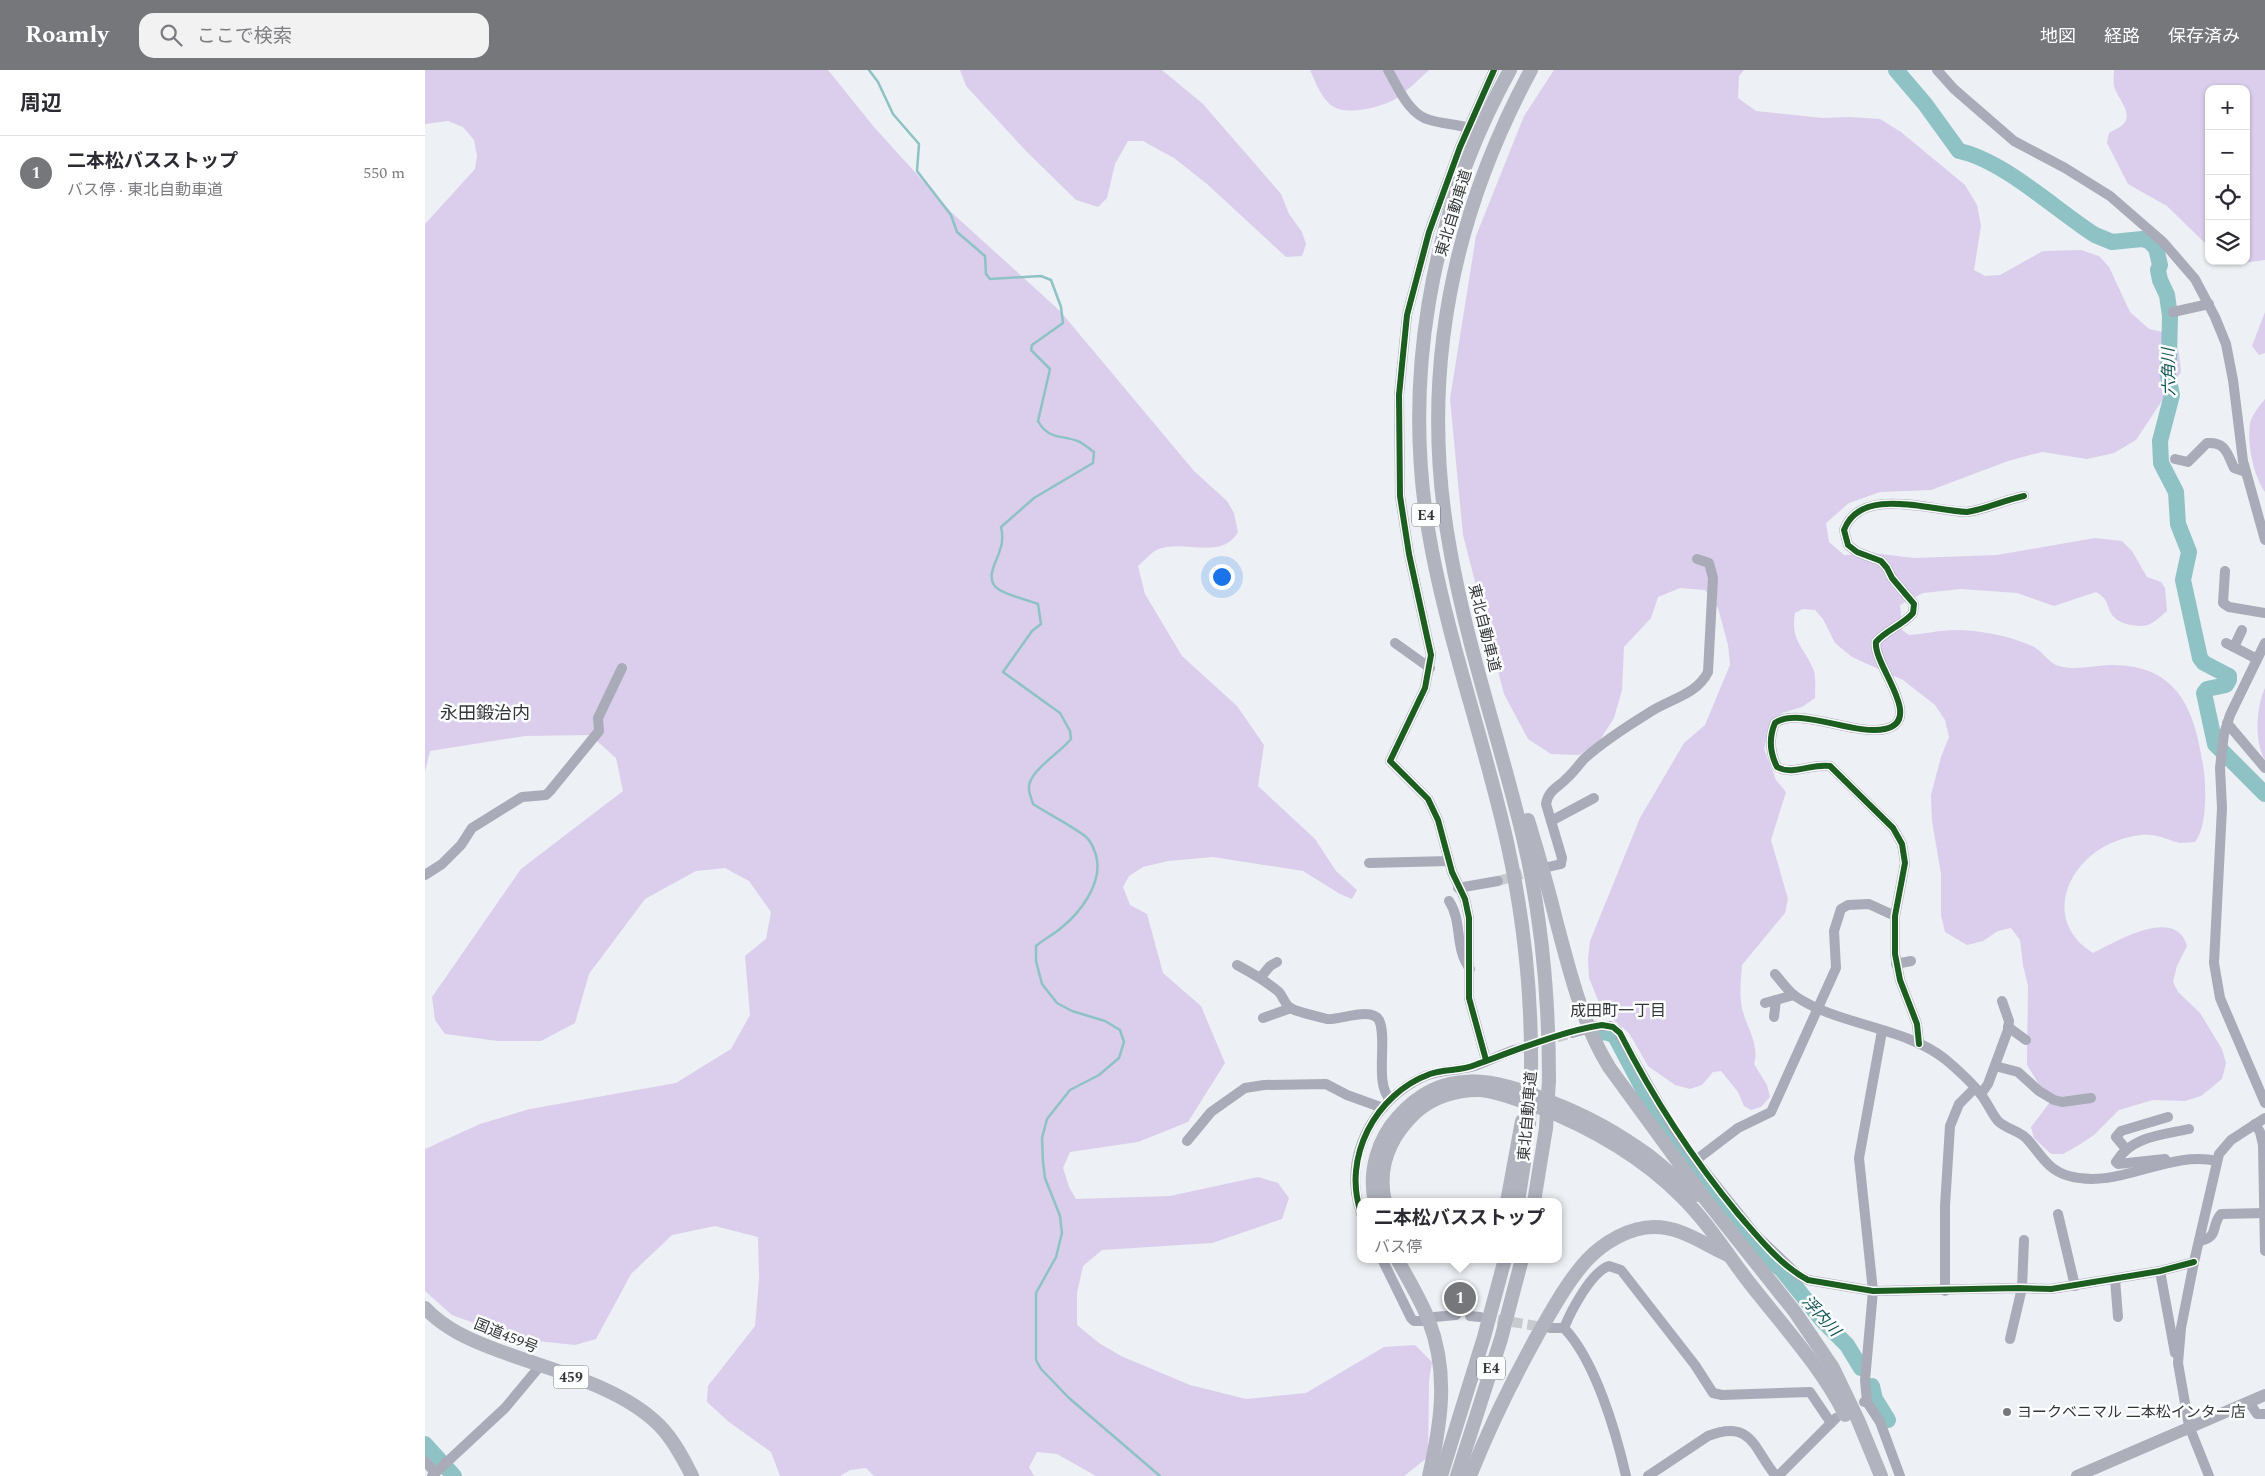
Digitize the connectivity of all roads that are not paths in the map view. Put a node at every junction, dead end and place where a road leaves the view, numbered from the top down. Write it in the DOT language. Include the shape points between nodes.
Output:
graph roads {
  1 [pos="1388,70"];
  2 [pos="1493,70"];
  3 [pos="1509,70"];
  4 [pos="1531,70"];
  5 [pos="1937,70"];
  6 [pos="1469,128"];
  7 [pos="2209,304"];
  8 [pos="2173,312"];
  9 [pos="2175,459"];
  10 [pos="2246,472"];
  11 [pos="2024,496"];
  12 [pos="2265,540"];
  13 [pos="1697,559"];
  14 [pos="2225,571"];
  15 [pos="2265,613"];
  16 [pos="1467,629"];
  17 [pos="2242,630"];
  18 [pos="1395,643"];
  19 [pos="2265,643"];
  20 [pos="2257,659"];
  21 [pos="622,668"];
  22 [pos="1430,668"];
  23 [pos="2227,723"];
  24 [pos="2265,768"];
  25 [pos="1594,798"];
  26 [pos="1551,821"];
  27 [pos="1449,861"];
  28 [pos="1369,863"];
  29 [pos="1548,867"];
  30 [pos="425,874"];
  31 [pos="1498,881"];
  32 [pos="1458,888"];
  33 [pos="1449,901"];
  34 [pos="1895,916"];
  35 [pos="1911,961"];
  36 [pos="1277,962"];
  37 [pos="1896,964"];
  38 [pos="1237,965"];
  39 [pos="1470,970"];
  40 [pos="1775,974"];
  41 [pos="1260,978"];
  42 [pos="1795,995"];
  43 [pos="1776,1000"];
  44 [pos="2002,1001"];
  45 [pos="1765,1003"];
  46 [pos="1291,1008"];
  47 [pos="1818,1008"];
  48 [pos="1774,1016"];
  49 [pos="1263,1018"];
  50 [pos="1594,1026"];
  51 [pos="2008,1028"];
  52 [pos="1583,1030"];
  53 [pos="1882,1031"];
  54 [pos="1572,1033"];
  55 [pos="2026,1040"];
  56 [pos="1919,1044"];
  57 [pos="1514,1050"];
  58 [pos="1486,1060"];
  59 [pos="1995,1066"];
  60 [pos="1978,1091"];
  61 [pos="2091,1098"];
  62 [pos="1390,1099"];
  63 [pos="2265,1103"];
  64 [pos="1383,1108"];
  65 [pos="2168,1117"];
  66 [pos="2265,1118"];
  67 [pos="1525,1123"];
  68 [pos="2255,1124"];
  69 [pos="2189,1129"];
  70 [pos="1187,1141"];
  71 [pos="2126,1149"];
  72 [pos="1696,1160"];
  73 [pos="2173,1161"];
  74 [pos="2217,1161"];
  75 [pos="1357,1198"];
  76 [pos="1374,1198"];
  77 [pos="1384,1198"];
  78 [pos="1508,1198"];
  79 [pos="1518,1198"];
  80 [pos="1536,1198"];
  81 [pos="1706,1200"];
  82 [pos="2264,1213"];
  83 [pos="2058,1214"];
  84 [pos="2024,1240"];
  85 [pos="2200,1241"];
  86 [pos="2265,1251"];
  87 [pos="1728,1255"];
  88 [pos="2194,1262"];
  89 [pos="1385,1263"];
  90 [pos="1399,1263"];
  91 [pos="1504,1263"];
  92 [pos="1520,1263"];
  93 [pos="2160,1271"];
  94 [pos="2115,1279"];
  95 [pos="2075,1286"];
  96 [pos="2022,1288"];
  97 [pos="1873,1291"];
  98 [pos="1945,1291"];
  99 [pos="425,1308"];
  100 [pos="1456,1315"];
  101 [pos="1434,1317"];
  102 [pos="2118,1317"];
  103 [pos="1423,1321"];
  104 [pos="1550,1328"];
  105 [pos="1564,1328"];
  106 [pos="2010,1338"];
  107 [pos="2178,1363"];
  108 [pos="540,1366"];
  109 [pos="2265,1395"];
  110 [pos="2249,1402"];
  111 [pos="2265,1414"];
  112 [pos="2189,1426"];
  113 [pos="425,1461"];
  114 [pos="435,1473"];
  115 [pos="692,1476"];
  116 [pos="1429,1476"];
  117 [pos="1441,1476"];
  118 [pos="1457,1476"];
  119 [pos="1470,1476"];
  120 [pos="1626,1476"];
  121 [pos="1648,1476"];
  122 [pos="1777,1476"];
  123 [pos="1873,1476"];
  124 [pos="1881,1476"];
  125 [pos="1899,1476"];
  126 [pos="2077,1476"];
  127 [pos="2209,1476"];
  1 -- 6 [label="street" via="1401,94 1419,116"];
  2 -- 6 [label="street"];
  3 -- 67 [label="highway, 東北自動車道 / E4, bridge" via="1470,155 1442,239 1423,339 1419,424 1431,549 1450,632 1507,840 1524,930 1531,1007"];
  4 -- 16 [label="highway, 東北自動車道 / E4" via="1488,160 1473,201 1453,272 1442,341 1438,426 1440,468 1449,548"];
  5 -- 7 [label="street" via="2007,136 2110,196 2163,242 2195,279"];
  6 -- 22 [label="street" via="1417,272 1407,315 1399,396 1400,496 1414,583 1430,642"];
  7 -- 8 [label="street"];
  7 -- 10 [label="street" via="2227,350"];
  9 -- 10 [label="street" via="2188,462 2207,443 2216,443 2225,449 2234,468"];
  10 -- 12 [label="street"];
  11 -- 34 [label="street" via="1967,512 1877,504 1851,516 1844,530 1848,545 1881,562 1913,604 1913,614 1876,642 1877,654 1900,704 1900,718 1891,727 1873,730 1851,729 1800,718 1779,721 1774,727 1771,744 1777,767 1788,771 1830,766 1899,836 1905,862"];
  13 -- 26 [label="street" via="1709,563 1713,578 1708,672 1703,684 1649,712 1585,758 1547,796"];
  14 -- 15 [label="street" via="2223,603 2229,607"];
  16 -- 80 [label="highway, 東北自動車道 / E4, bridge" via="1521,830 1546,975 1549,1080"];
  16 -- 81 [label="highway" via="1533,836 1585,1023 1609,1067"];
  17 -- 20 [label="street" via="2230,645"];
  18 -- 22 [label="street"];
  19 -- 20 [label="street"];
  20 -- 23 [label="street"];
  21 -- 30 [label="street" via="598,718 599,731 551,791 546,795 522,797 472,828 442,864"];
  22 -- 27 [label="street" via="1418,705 1390,761 1428,800 1438,820"];
  23 -- 24 [label="street"];
  23 -- 63 [label="street" via="2220,768 2222,808 2215,974 2220,998"];
  25 -- 26 [label="street"];
  26 -- 29 [label="street" via="1562,858 1561,864"];
  27 -- 28 [label="street"];
  27 -- 32 [label="street"];
  31 -- 32 [label="street"];
  32 -- 39 [label="street" via="1469,910"];
  33 -- 39 [label="street" via="1455,911 1462,959"];
  34 -- 37 [label="street"];
  34 -- 47 [label="street" via="1869,904 1848,905 1841,910 1834,930 1836,968"];
  35 -- 37 [label="street"];
  36 -- 41 [label="street"];
  37 -- 56 [label="street" via="1917,1024"];
  38 -- 41 [label="street"];
  39 -- 58 [label="street" via="1469,998"];
  40 -- 42 [label="street"];
  41 -- 46 [label="street" via="1281,994"];
  42 -- 43 [label="street"];
  42 -- 47 [label="street"];
  43 -- 45 [label="street"];
  43 -- 48 [label="street"];
  44 -- 51 [label="street"];
  46 -- 49 [label="street"];
  46 -- 62 [label="street" via="1328,1019 1354,1014 1375,1016 1381,1032 1384,1090"];
  47 -- 53 [label="street"];
  47 -- 72 [label="street" via="1771,1112 1737,1128"];
  50 -- 72 [label="street" via="1610,1026 1620,1033 1672,1126"];
  51 -- 55 [label="street"];
  51 -- 59 [label="street"];
  52 -- 54 [label="street"];
  53 -- 56 [label="street"];
  53 -- 97 [label="street" via="1859,1158"];
  56 -- 60 [label="street" via="1944,1058"];
  57 -- 58 [label="street"];
  58 -- 62 [label="street" via="1473,1066 1430,1074 1404,1087"];
  59 -- 60 [label="street" via="1988,1084"];
  59 -- 61 [label="street" via="2018,1072 2054,1100"];
  60 -- 73 [label="street" via="1999,1122 2027,1138 2046,1165 2063,1174 2106,1178"];
  60 -- 98 [label="street" via="1959,1104 1949,1126"];
  62 -- 64 [label="street"];
  64 -- 70 [label="street" via="1326,1084 1245,1088 1211,1112"];
  64 -- 75 [label="street" via="1365,1136 1355,1167"];
  65 -- 71 [label="street" via="2121,1131 2115,1137"];
  66 -- 68 [label="street"];
  67 -- 78 [label="highway"];
  67 -- 79 [label="highway, 東北自動車道 / E4"];
  68 -- 74 [label="street" via="2231,1140"];
  68 -- 82 [label="street" via="2263,1144"];
  69 -- 71 [label="street" via="2138,1141"];
  71 -- 73 [label="street" via="2117,1164"];
  72 -- 97 [label="street" via="1756,1235 1798,1275 1808,1280"];
  73 -- 74 [label="street" via="2204,1158"];
  74 -- 85 [label="street"];
  76 -- 81 [label="highway" via="1372,1181 1376,1157 1388,1130 1406,1107 1429,1092 1459,1082 1475,1081 1516,1087 1586,1117 1647,1154"];
  77 -- 87 [label="highway" via="1383,1167 1393,1138 1404,1124 1417,1111 1443,1096 1482,1090 1570,1119 1638,1159 1697,1213"];
  81 -- 124 [label="highway" via="1795,1312 1833,1368"];
  82 -- 85 [label="street" via="2221,1214 2213,1235"];
  82 -- 86 [label="street"];
  83 -- 95 [label="street"];
  84 -- 96 [label="street"];
  85 -- 88 [label="street"];
  87 -- 119 [label="highway" via="1681,1232 1652,1227 1620,1235 1588,1259 1560,1297 1525,1356 1497,1411"];
  87 -- 123 [label="highway" via="1839,1401"];
  88 -- 93 [label="street"];
  88 -- 107 [label="street" via="2181,1328"];
  89 -- 103 [label="street" via="1411,1318"];
  90 -- 116 [label="highway" via="1429,1322 1438,1352 1443,1394"];
  91 -- 117 [label="highway, E4" via="1485,1337"];
  92 -- 118 [label="highway, E4" via="1501,1339"];
  93 -- 94 [label="street"];
  93 -- 107 [label="street"];
  94 -- 95 [label="street"];
  94 -- 102 [label="street"];
  95 -- 96 [label="street"];
  96 -- 98 [label="street"];
  96 -- 106 [label="street"];
  97 -- 98 [label="street"];
  97 -- 125 [label="street" via="1865,1402 1880,1422"];
  99 -- 108 [label="highway, 国道459号 / 459" via="448,1328"];
  100 -- 101 [label="street"];
  104 -- 105 [label="street"];
  105 -- 120 [label="street" via="1578,1344 1609,1414"];
  105 -- 122 [label="street" via="1596,1274 1609,1266 1621,1270 1713,1392 1810,1392 1834,1420"];
  107 -- 112 [label="street"];
  108 -- 114 [label="street" via="505,1408"];
  108 -- 115 [label="highway, 国道459号 / 459" via="599,1386 643,1410 672,1442"];
  109 -- 110 [label="main road"];
  110 -- 111 [label="street" via="2257,1414"];
  110 -- 112 [label="main road"];
  112 -- 126 [label="main road"];
  112 -- 127 [label="street"];
  113 -- 114 [label="street"];
  121 -- 122 [label="street" via="1708,1436 1717,1432 1735,1432 1754,1441 1768,1467"];
}
